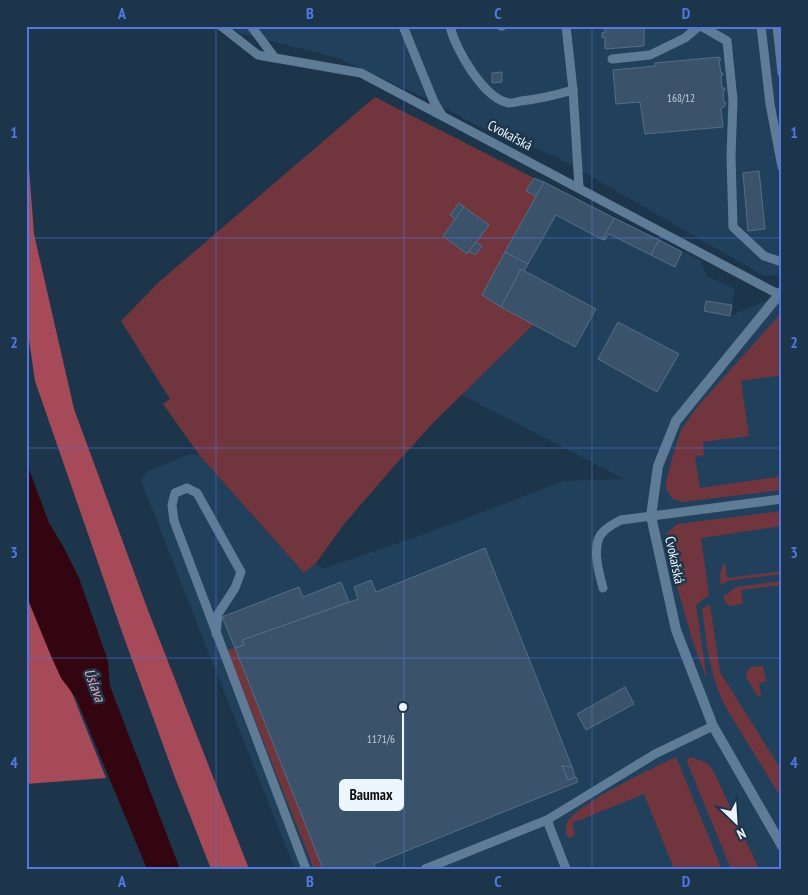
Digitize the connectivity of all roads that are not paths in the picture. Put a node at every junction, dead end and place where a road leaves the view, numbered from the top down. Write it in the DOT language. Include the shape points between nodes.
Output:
graph roads {
  1 [pos="221,26"];
  2 [pos="251,26"];
  3 [pos="403,26"];
  4 [pos="450,26"];
  5 [pos="566,26"];
  6 [pos="700,26"];
  7 [pos="761,26"];
  8 [pos="777,26"];
  9 [pos="275,58"];
  10 [pos="612,59"];
  11 [pos="782,73"];
  12 [pos="573,90"];
  13 [pos="442,115"];
  14 [pos="782,167"];
  15 [pos="579,187"];
  16 [pos="782,262"];
  17 [pos="780,292"];
  18 [pos="782,499"];
  19 [pos="651,516"];
  20 [pos="603,588"];
  21 [pos="216,634"];
  22 [pos="713,726"];
  23 [pos="547,820"];
  24 [pos="782,846"];
  25 [pos="306,869"];
  26 [pos="425,869"];
  27 [pos="566,869"];
  1 -- 9 [label="lane, Cvokařská" via="258,55"];
  2 -- 9 [label="lane"];
  3 -- 13 [label="lane"];
  4 -- 12 [label="lane" via="468,67 490,93 509,103"];
  5 -- 12 [label="lane"];
  6 -- 10 [label="lane" via="685,38 650,55"];
  6 -- 16 [label="lane" via="727,41 733,100 733,227 764,256"];
  7 -- 14 [label="lane" via="770,104"];
  8 -- 11 [label="lane"];
  9 -- 13 [label="lane, Cvokařská" via="361,73"];
  12 -- 15 [label="lane"];
  13 -- 15 [label="lane, Cvokařská"];
  15 -- 17 [label="lane, Cvokařská"];
  17 -- 19 [label="street, Cvokařská" via="676,421 658,466"];
  18 -- 19 [label="lane"];
  19 -- 20 [label="lane" via="621,520 602,532 597,543 596,563"];
  19 -- 22 [label="street, Cvokařská" via="676,630"];
  21 -- 21 [label="lane" via="174,522 172,505 175,493 187,488 197,493 241,572 218,614"];
  21 -- 25 [label="lane"];
  22 -- 23 [label="lane" via="655,754"];
  22 -- 24 [label="street, Cvokařská"];
  23 -- 26 [label="lane"];
  23 -- 27 [label="lane"];
}
